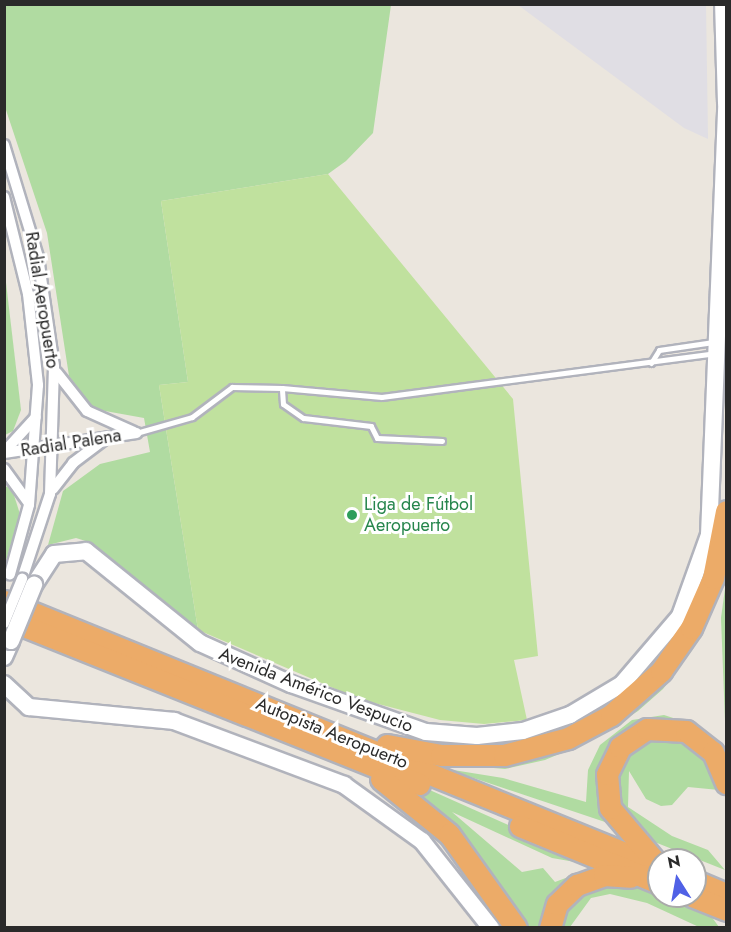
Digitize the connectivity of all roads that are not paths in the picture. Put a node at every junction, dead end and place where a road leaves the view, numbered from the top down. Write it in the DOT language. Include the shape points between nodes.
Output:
graph roads {
  1 [pos="723,4"];
  2 [pos="4,145"];
  3 [pos="4,196"];
  4 [pos="715,347"];
  5 [pos="651,363"];
  6 [pos="54,367"];
  7 [pos="282,388"];
  8 [pos="38,414"];
  9 [pos="136,433"];
  10 [pos="106,438"];
  11 [pos="442,441"];
  12 [pos="56,445"];
  13 [pos="34,448"];
  14 [pos="4,452"];
  15 [pos="4,469"];
  16 [pos="50,494"];
  17 [pos="29,505"];
  18 [pos="726,511"];
  19 [pos="10,574"];
  20 [pos="28,582"];
  21 [pos="4,601"];
  22 [pos="4,618"];
  23 [pos="4,623"];
  24 [pos="4,657"];
  25 [pos="4,684"];
  26 [pos="341,745"];
  27 [pos="726,783"];
  28 [pos="647,852"];
  29 [pos="647,861"];
  30 [pos="647,878"];
  31 [pos="647,881"];
  32 [pos="491,927"];
  33 [pos="516,927"];
  34 [pos="550,927"];
  1 -- 4 [label="street, Avenida Américo Vespucio" via="726,103"];
  2 -- 6 [label="street, Radial Aeropuerto" via="38,257"];
  3 -- 8 [label="street, Radial Aeropuerto" via="30,311"];
  4 -- 5 [label="lane"];
  4 -- 5 [label="lane" via="659,350"];
  4 -- 20 [label="street, Avenida Américo Vespucio" via="712,517 688,601 660,645 622,684 583,709 540,726 498,735 435,734 341,704 200,643 80,549 54,554"];
  5 -- 7 [label="lane" via="382,397"];
  6 -- 9 [label="street, Radial Palena" via="65,388 87,411"];
  6 -- 12 [label="street, Radial Aeropuerto"];
  7 -- 9 [label="lane" via="232,387 192,417"];
  7 -- 11 [label="lane" via="284,404 303,418 371,426 377,438"];
  8 -- 13 [label="street, Radial Aeropuerto"];
  8 -- 14 [label="street"];
  9 -- 10 [label="street, Radial Palena"];
  10 -- 12 [label="street, Radial Palena"];
  10 -- 16 [label="street, Radial Aeropuerto" via="65,471"];
  12 -- 13 [label="street, Radial Palena"];
  12 -- 16 [label="street, Radial Aeropuerto"];
  13 -- 14 [label="street, Radial Palena"];
  13 -- 17 [label="street, Radial Aeropuerto"];
  15 -- 17 [label="street, Radial Palena"];
  16 -- 20 [label="street, Radial Aeropuerto"];
  17 -- 19 [label="street, Radial Aeropuerto"];
  18 -- 26 [label="highway" via="710,586 682,644 650,684 597,724 553,744 488,756"];
  20 -- 23 [label="street, Radial Aeropuerto, bridge"];
  20 -- 24 [label="street, Avenida Américo Vespucio, bridge"];
  21 -- 26 [label="highway, Autopista Aeropuerto"];
  22 -- 26 [label="highway, Autopista Aeropuerto"];
  25 -- 32 [label="street" via="29,707 174,721 328,777 414,834"];
  26 -- 29 [label="highway, Autopista Aeropuerto"];
  26 -- 30 [label="highway, Autopista Aeropuerto"];
  26 -- 33 [label="highway" via="439,823"];
  27 -- 28 [label="highway" via="713,752 686,731 647,729 620,747 607,774 610,808"];
  31 -- 34 [label="highway" via="611,875 589,879 561,898"];
}
